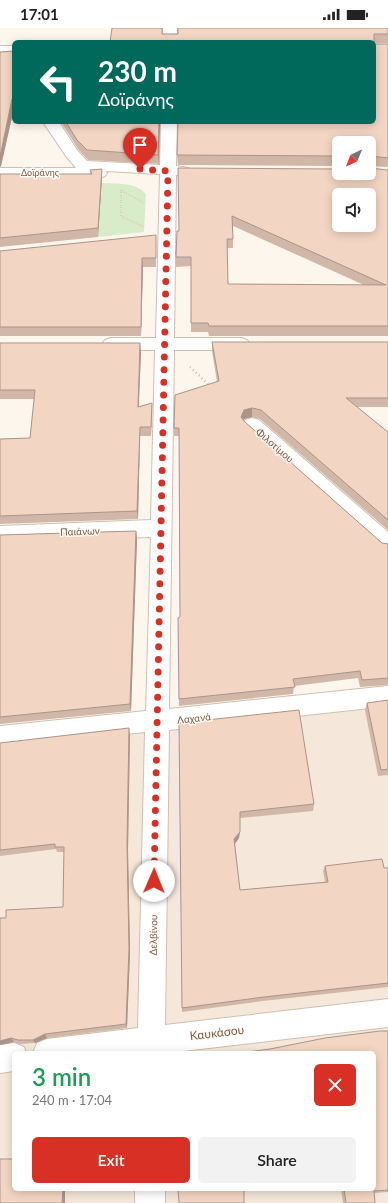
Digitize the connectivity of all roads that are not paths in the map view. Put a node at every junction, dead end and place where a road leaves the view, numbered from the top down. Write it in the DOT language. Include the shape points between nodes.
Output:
graph roads {
  1 [pos="170,28"];
  2 [pos="170,40"];
  3 [pos="0,50"];
  4 [pos="12,50"];
  5 [pos="52,124"];
  6 [pos="169,124"];
  7 [pos="81,169"];
  8 [pos="199,171"];
  9 [pos="0,173"];
  10 [pos="168,176"];
  11 [pos="94,344"];
  12 [pos="164,344"];
  13 [pos="254,344"];
  14 [pos="252,425"];
  15 [pos="160,528"];
  16 [pos="0,534"];
  17 [pos="388,544"];
  18 [pos="388,696"];
  19 [pos="157,722"];
  20 [pos="0,737"];
  21 [pos="388,1013"];
  22 [pos="151,1047"];
  23 [pos="82,1051"];
  24 [pos="12,1057"];
  25 [pos="0,1058"];
  26 [pos="150,1191"];
  27 [pos="150,1203"];
  1 -- 2 [label="street"];
  3 -- 4 [label="street"];
  5 -- 7 [label="street"];
  6 -- 10 [label="street, Δελβίνου"];
  7 -- 9 [label="street, Δοϊράνης"];
  7 -- 10 [label="street, Δοϊράνης" via="107,174"];
  8 -- 10 [label="street, Δοϊράνης"];
  10 -- 12 [label="street, Δελβίνου" via="158,238"];
  11 -- 12 [label="street"];
  12 -- 13 [label="street"];
  12 -- 15 [label="street, Δελβίνου"];
  14 -- 17 [label="street, Φιλοτίμου"];
  15 -- 16 [label="street, Παιάνων"];
  15 -- 19 [label="street, Δελβίνου"];
  18 -- 19 [label="street, Λαχανά"];
  19 -- 20 [label="street, Λαχανά"];
  19 -- 22 [label="street, Δελβίνου"];
  21 -- 22 [label="street, Καυκάσου"];
  22 -- 23 [label="street, Καυκάσου"];
  24 -- 25 [label="street"];
  26 -- 27 [label="street"];
}
